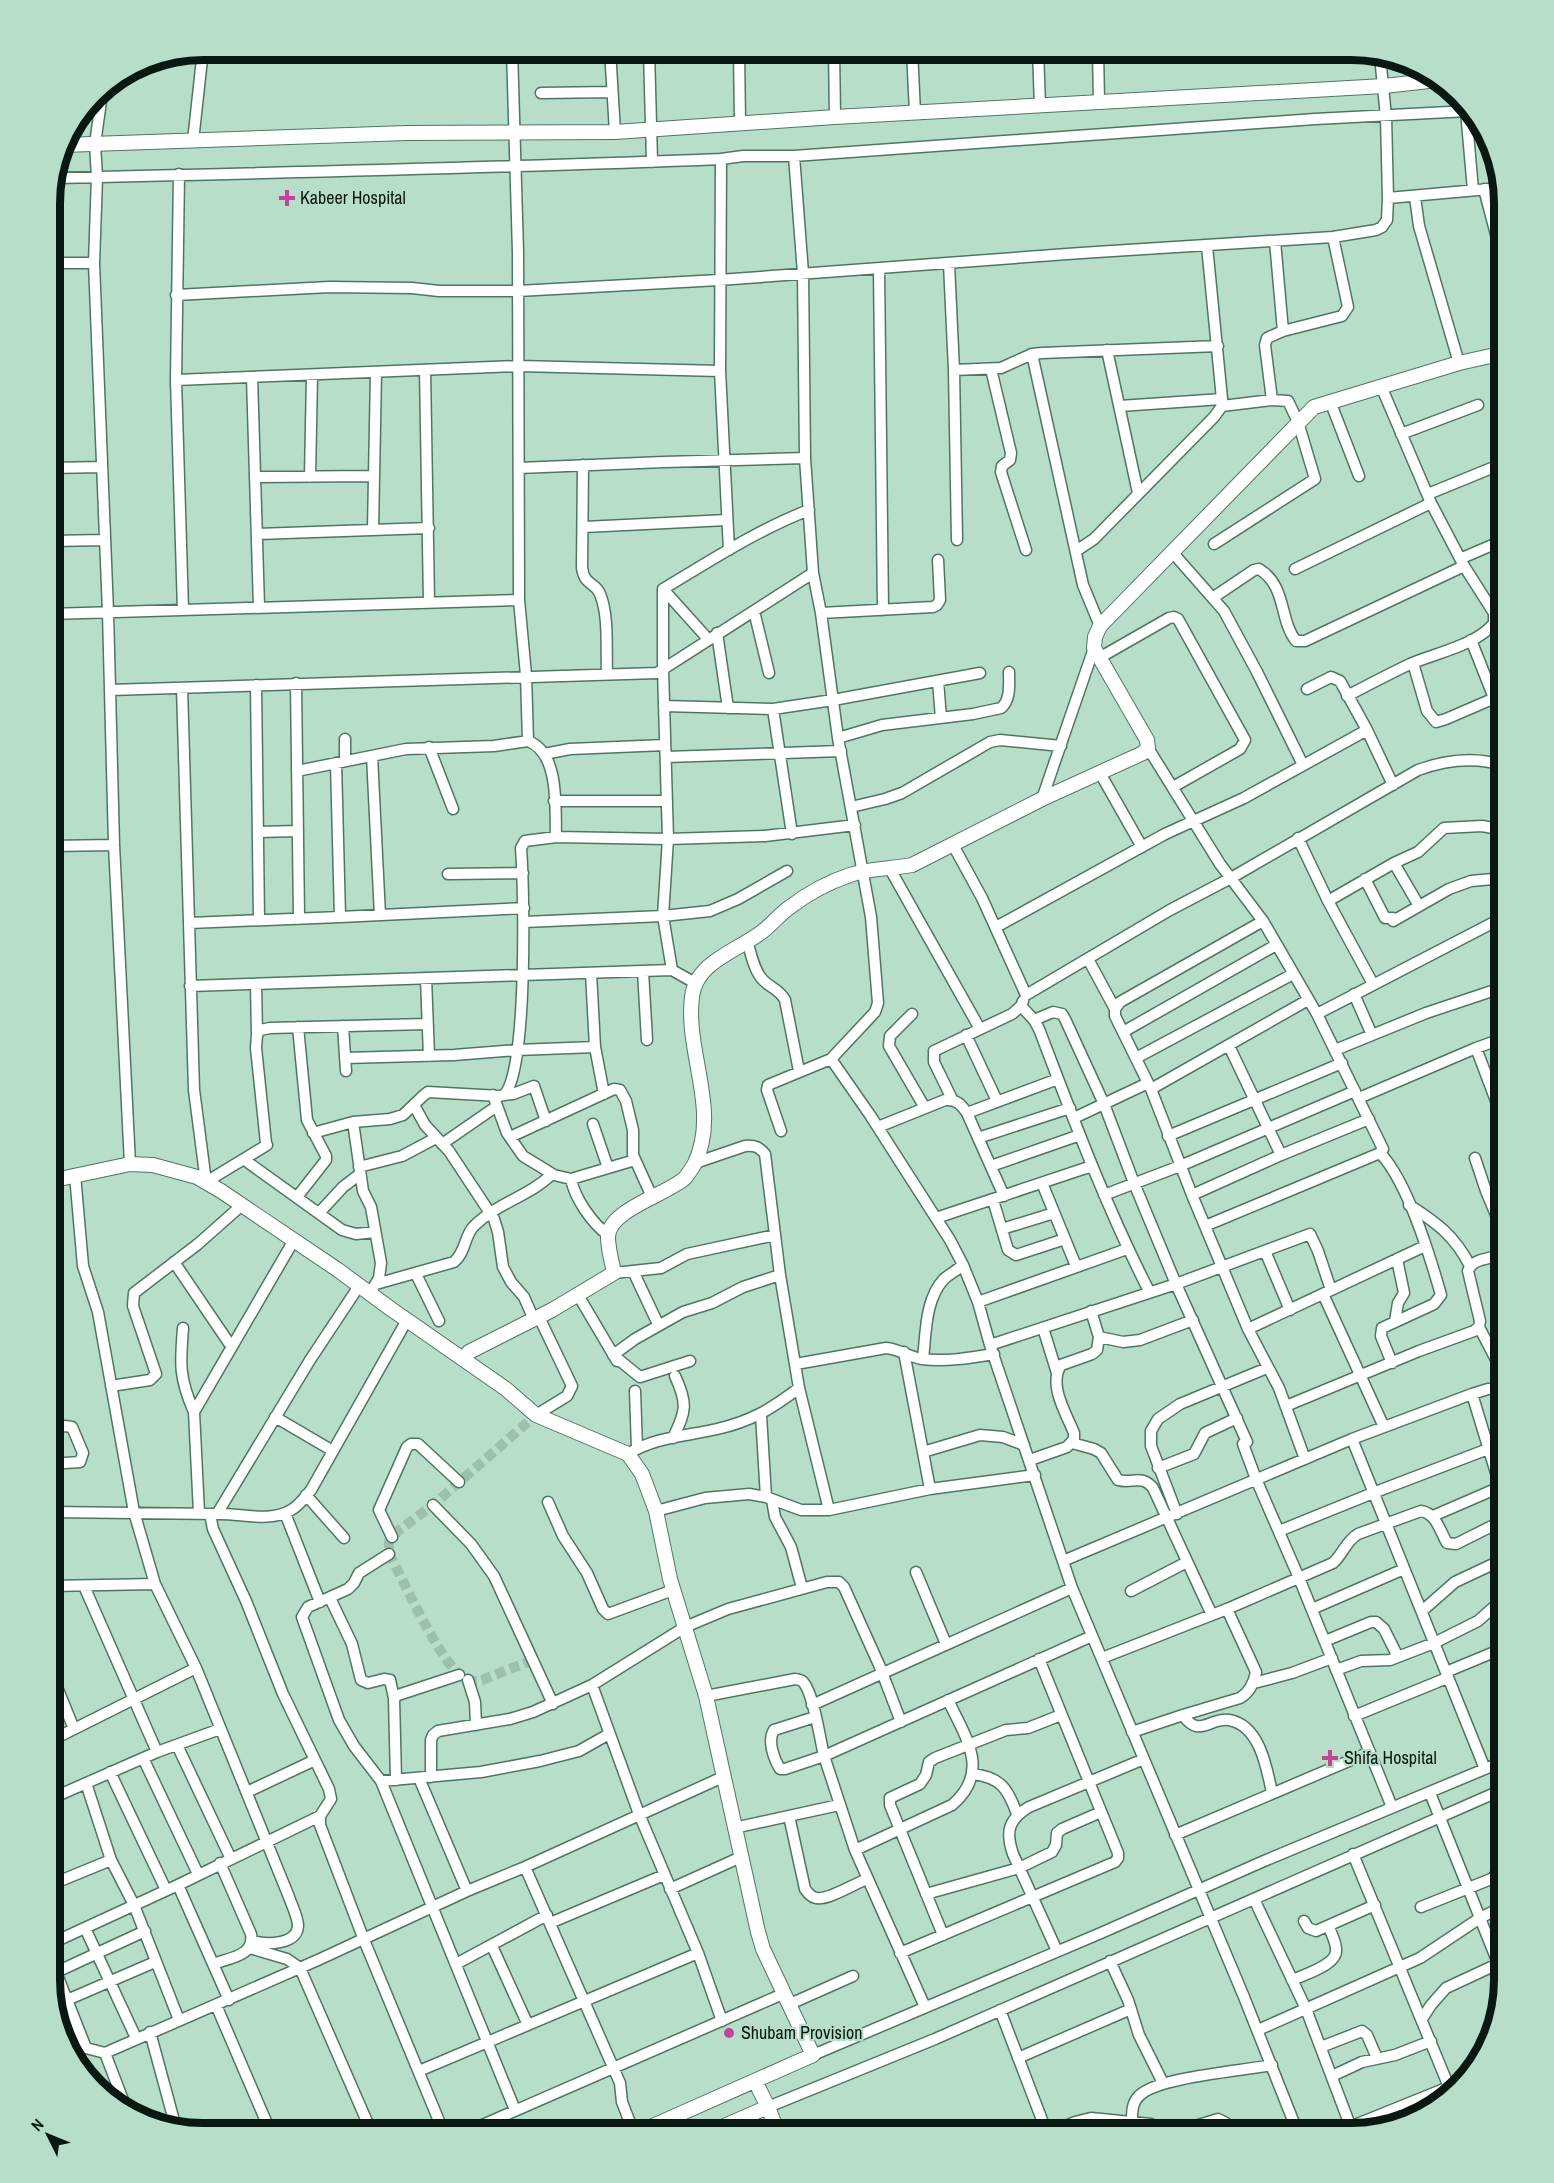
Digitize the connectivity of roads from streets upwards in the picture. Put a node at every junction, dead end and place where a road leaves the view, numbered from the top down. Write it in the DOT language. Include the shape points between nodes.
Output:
graph roads {
  1 [pos="202,60"];
  2 [pos="512,60"];
  3 [pos="610,60"];
  4 [pos="649,60"];
  5 [pos="739,60"];
  6 [pos="834,60"];
  7 [pos="912,60"];
  8 [pos="1038,60"];
  9 [pos="1098,60"];
  10 [pos="1381,64"];
  11 [pos="1425,81"];
  12 [pos="1384,86"];
  13 [pos="612,92"];
  14 [pos="541,93"];
  15 [pos="1099,102"];
  16 [pos="101,104"];
  17 [pos="1040,105"];
  18 [pos="1460,112"];
  19 [pos="915,113"];
  20 [pos="835,117"];
  21 [pos="1386,117"];
  22 [pos="1469,123"];
  23 [pos="740,124"];
  24 [pos="651,129"];
  25 [pos="615,132"];
  26 [pos="513,133"];
  27 [pos="193,141"];
  28 [pos="95,144"];
  29 [pos="73,145"];
  30 [pos="794,156"];
  31 [pos="721,159"];
  32 [pos="652,162"];
  33 [pos="514,168"];
  34 [pos="179,174"];
  35 [pos="97,177"];
  36 [pos="63,178"];
  37 [pos="1493,189"];
  38 [pos="1478,190"];
  39 [pos="1415,196"];
  40 [pos="1388,198"];
  41 [pos="1494,236"];
  42 [pos="1334,237"];
  43 [pos="1275,241"];
  44 [pos="1207,246"];
  45 [pos="60,263"];
  46 [pos="94,263"];
  47 [pos="949,264"];
  48 [pos="879,270"];
  49 [pos="803,273"];
  50 [pos="719,280"];
  51 [pos="518,291"];
  52 [pos="176,296"];
  53 [pos="1283,331"];
  54 [pos="1218,346"];
  55 [pos="1107,350"];
  56 [pos="1032,354"];
  57 [pos="1494,355"];
  58 [pos="1459,363"];
  59 [pos="519,366"];
  60 [pos="991,369"];
  61 [pos="425,370"];
  62 [pos="954,370"];
  63 [pos="720,371"];
  64 [pos="376,372"];
  65 [pos="312,375"];
  66 [pos="252,377"];
  67 [pos="176,380"];
  68 [pos="1381,386"];
  69 [pos="1272,400"];
  70 [pos="1330,401"];
  71 [pos="1222,403"];
  72 [pos="1478,405"];
  73 [pos="1120,406"];
  74 [pos="1298,422"];
  75 [pos="1401,434"];
  76 [pos="805,459"];
  77 [pos="725,461"];
  78 [pos="583,465"];
  79 [pos="102,467"];
  80 [pos="60,468"];
  81 [pos="519,468"];
  82 [pos="1494,468"];
  83 [pos="373,476"];
  84 [pos="1359,476"];
  85 [pos="255,477"];
  86 [pos="310,477"];
  87 [pos="1138,494"];
  88 [pos="1430,499"];
  89 [pos="809,510"];
  90 [pos="727,520"];
  91 [pos="584,527"];
  92 [pos="429,528"];
  93 [pos="373,530"];
  94 [pos="257,534"];
  95 [pos="105,540"];
  96 [pos="957,540"];
  97 [pos="60,541"];
  98 [pos="1214,544"];
  99 [pos="1494,545"];
  100 [pos="729,550"];
  101 [pos="1026,550"];
  102 [pos="1076,551"];
  103 [pos="1173,553"];
  104 [pos="938,560"];
  105 [pos="1463,562"];
  106 [pos="1295,569"];
  107 [pos="813,573"];
  108 [pos="663,589"];
  109 [pos="1214,597"];
  110 [pos="519,600"];
  111 [pos="429,602"];
  112 [pos="259,607"];
  113 [pos="183,610"];
  114 [pos="754,610"];
  115 [pos="884,610"];
  116 [pos="108,612"];
  117 [pos="821,613"];
  118 [pos="60,614"];
  119 [pos="1100,626"];
  120 [pos="713,636"];
  121 [pos="1471,640"];
  122 [pos="1096,653"];
  123 [pos="1413,663"];
  124 [pos="663,669"];
  125 [pos="1009,672"];
  126 [pos="769,673"];
  127 [pos="980,673"];
  128 [pos="607,674"];
  129 [pos="526,675"];
  130 [pos="938,681"];
  131 [pos="296,683"];
  132 [pos="256,685"];
  133 [pos="1494,686"];
  134 [pos="182,687"];
  135 [pos="1307,689"];
  136 [pos="110,690"];
  137 [pos="1347,696"];
  138 [pos="1494,698"];
  139 [pos="833,700"];
  140 [pos="664,706"];
  141 [pos="728,708"];
  142 [pos="773,709"];
  143 [pos="941,718"];
  144 [pos="1367,730"];
  145 [pos="838,738"];
  146 [pos="345,739"];
  147 [pos="528,741"];
  148 [pos="665,746"];
  149 [pos="1060,746"];
  150 [pos="429,747"];
  151 [pos="1148,748"];
  152 [pos="841,752"];
  153 [pos="781,753"];
  154 [pos="544,754"];
  155 [pos="372,756"];
  156 [pos="666,757"];
  157 [pos="340,762"];
  158 [pos="1494,764"];
  159 [pos="1303,765"];
  160 [pos="297,771"];
  161 [pos="1100,773"];
  162 [pos="1393,784"];
  163 [pos="1173,787"];
  164 [pos="1042,799"];
  165 [pos="554,801"];
  166 [pos="667,801"];
  167 [pos="851,807"];
  168 [pos="453,809"];
  169 [pos="1194,820"];
  170 [pos="855,825"];
  171 [pos="1494,828"];
  172 [pos="298,831"];
  173 [pos="258,832"];
  174 [pos="792,834"];
  175 [pos="556,837"];
  176 [pos="1298,838"];
  177 [pos="668,839"];
  178 [pos="114,844"];
  179 [pos="953,845"];
  180 [pos="60,846"];
  181 [pos="1142,847"];
  182 [pos="1394,862"];
  183 [pos="890,869"];
  184 [pos="787,871"];
  185 [pos="863,871"];
  186 [pos="523,873"];
  187 [pos="448,874"];
  188 [pos="1231,878"];
  189 [pos="1365,879"];
  190 [pos="1494,879"];
  191 [pos="1328,901"];
  192 [pos="1419,906"];
  193 [pos="524,908"];
  194 [pos="380,915"];
  195 [pos="663,916"];
  196 [pos="340,917"];
  197 [pos="299,918"];
  198 [pos="259,920"];
  199 [pos="1263,921"];
  200 [pos="524,922"];
  201 [pos="1494,922"];
  202 [pos="189,923"];
  203 [pos="996,927"];
  204 [pos="747,941"];
  205 [pos="1276,945"];
  206 [pos="1088,959"];
  207 [pos="672,970"];
  208 [pos="643,971"];
  209 [pos="591,973"];
  210 [pos="1293,974"];
  211 [pos="524,975"];
  212 [pos="426,978"];
  213 [pos="695,983"];
  214 [pos="256,984"];
  215 [pos="1373,984"];
  216 [pos="190,986"];
  217 [pos="1494,990"];
  218 [pos="1354,994"];
  219 [pos="1026,995"];
  220 [pos="1308,1000"];
  221 [pos="1021,1006"];
  222 [pos="1115,1009"];
  223 [pos="912,1014"];
  224 [pos="1317,1014"];
  225 [pos="1034,1020"];
  226 [pos="426,1024"];
  227 [pos="343,1026"];
  228 [pos="298,1027"];
  229 [pos="980,1029"];
  230 [pos="1123,1032"];
  231 [pos="257,1035"];
  232 [pos="966,1035"];
  233 [pos="1372,1035"];
  234 [pos="647,1040"];
  235 [pos="1494,1042"];
  236 [pos="1228,1046"];
  237 [pos="594,1047"];
  238 [pos="1476,1048"];
  239 [pos="517,1050"];
  240 [pos="1335,1050"];
  241 [pos="429,1056"];
  242 [pos="345,1058"];
  243 [pos="1136,1058"];
  244 [pos="831,1059"];
  245 [pos="1342,1063"];
  246 [pos="346,1071"];
  247 [pos="799,1071"];
  248 [pos="1058,1079"];
  249 [pos="1149,1086"];
  250 [pos="604,1094"];
  251 [pos="1357,1095"];
  252 [pos="1494,1096"];
  253 [pos="498,1099"];
  254 [pos="952,1099"];
  255 [pos="1255,1100"];
  256 [pos="997,1101"];
  257 [pos="1104,1104"];
  258 [pos="414,1105"];
  259 [pos="925,1108"];
  260 [pos="967,1113"];
  261 [pos="1072,1113"];
  262 [pos="1370,1119"];
  263 [pos="546,1121"];
  264 [pos="352,1122"];
  265 [pos="593,1124"];
  266 [pos="878,1128"];
  267 [pos="1268,1129"];
  268 [pos="781,1131"];
  269 [pos="313,1133"];
  270 [pos="1080,1135"];
  271 [pos="1168,1136"];
  272 [pos="510,1137"];
  273 [pos="978,1138"];
  274 [pos="439,1141"];
  275 [pos="1380,1154"];
  276 [pos="1281,1155"];
  277 [pos="1475,1158"];
  278 [pos="635,1160"];
  279 [pos="246,1161"];
  280 [pos="695,1163"];
  281 [pos="130,1164"];
  282 [pos="991,1166"];
  283 [pos="1092,1166"];
  284 [pos="1180,1166"];
  285 [pos="608,1168"];
  286 [pos="360,1170"];
  287 [pos="552,1174"];
  288 [pos="75,1175"];
  289 [pos="60,1178"];
  290 [pos="571,1179"];
  291 [pos="206,1182"];
  292 [pos="1042,1183"];
  293 [pos="1134,1183"];
  294 [pos="1104,1195"];
  295 [pos="1192,1195"];
  296 [pos="1004,1196"];
  297 [pos="297,1197"];
  298 [pos="652,1197"];
  299 [pos="993,1200"];
  300 [pos="242,1205"];
  301 [pos="1409,1205"];
  302 [pos="1494,1210"];
  303 [pos="319,1213"];
  304 [pos="1054,1213"];
  305 [pos="490,1214"];
  306 [pos="936,1218"];
  307 [pos="1205,1226"];
  308 [pos="1002,1228"];
  309 [pos="375,1232"];
  310 [pos="608,1235"];
  311 [pos="775,1235"];
  312 [pos="1065,1239"];
  313 [pos="294,1240"];
  314 [pos="1425,1246"];
  315 [pos="1127,1249"];
  316 [pos="1265,1251"];
  317 [pos="1494,1257"];
  318 [pos="1397,1259"];
  319 [pos="174,1262"];
  320 [pos="963,1265"];
  321 [pos="1076,1266"];
  322 [pos="1470,1266"];
  323 [pos="1222,1267"];
  324 [pos="633,1271"];
  325 [pos="614,1273"];
  326 [pos="416,1274"];
  327 [pos="780,1275"];
  328 [pos="1176,1284"];
  329 [pos="368,1288"];
  330 [pos="1149,1291"];
  331 [pos="1327,1292"];
  332 [pos="578,1295"];
  333 [pos="978,1302"];
  334 [pos="1290,1310"];
  335 [pos="1090,1311"];
  336 [pos="537,1318"];
  337 [pos="407,1320"];
  338 [pos="1192,1320"];
  339 [pos="439,1321"];
  340 [pos="1395,1321"];
  341 [pos="658,1324"];
  342 [pos="183,1328"];
  343 [pos="1043,1328"];
  344 [pos="1479,1328"];
  345 [pos="1248,1329"];
  346 [pos="1100,1337"];
  347 [pos="231,1347"];
  348 [pos="992,1349"];
  349 [pos="1494,1349"];
  350 [pos="904,1352"];
  351 [pos="613,1355"];
  352 [pos="463,1359"];
  353 [pos="923,1359"];
  354 [pos="690,1361"];
  355 [pos="1392,1363"];
  356 [pos="796,1364"];
  357 [pos="1267,1368"];
  358 [pos="626,1373"];
  359 [pos="1057,1373"];
  360 [pos="1361,1375"];
  361 [pos="675,1376"];
  362 [pos="111,1386"];
  363 [pos="1223,1387"];
  364 [pos="799,1388"];
  365 [pos="1494,1389"];
  366 [pos="635,1391"];
  367 [pos="1472,1394"];
  368 [pos="1286,1406"];
  369 [pos="194,1412"];
  370 [pos="761,1415"];
  371 [pos="536,1416"];
  372 [pos="275,1417"];
  373 [pos="1237,1418"];
  374 [pos="60,1427"];
  375 [pos="1384,1427"];
  376 [pos="673,1438"];
  377 [pos="1352,1439"];
  378 [pos="1072,1443"];
  379 [pos="1024,1445"];
  380 [pos="1488,1449"];
  381 [pos="333,1451"];
  382 [pos="633,1451"];
  383 [pos="923,1452"];
  384 [pos="1305,1459"];
  385 [pos="1030,1460"];
  386 [pos="60,1463"];
  387 [pos="1158,1468"];
  388 [pos="1494,1468"];
  389 [pos="1035,1475"];
  390 [pos="1256,1479"];
  391 [pos="459,1482"];
  392 [pos="930,1489"];
  393 [pos="1494,1490"];
  394 [pos="1373,1493"];
  395 [pos="306,1496"];
  396 [pos="769,1499"];
  397 [pos="548,1502"];
  398 [pos="433,1504"];
  399 [pos="829,1510"];
  400 [pos="656,1511"];
  401 [pos="60,1512"];
  402 [pos="134,1512"];
  403 [pos="209,1513"];
  404 [pos="285,1513"];
  405 [pos="1172,1515"];
  406 [pos="1433,1516"];
  407 [pos="1386,1524"];
  408 [pos="1494,1525"];
  409 [pos="1279,1531"];
  410 [pos="392,1537"];
  411 [pos="344,1538"];
  412 [pos="389,1554"];
  413 [pos="1064,1561"];
  414 [pos="1187,1562"];
  415 [pos="1494,1563"];
  416 [pos="1404,1569"];
  417 [pos="916,1572"];
  418 [pos="1299,1578"];
  419 [pos="154,1584"];
  420 [pos="60,1586"];
  421 [pos="84,1586"];
  422 [pos="802,1588"];
  423 [pos="1072,1588"];
  424 [pos="674,1590"];
  425 [pos="1131,1592"];
  426 [pos="325,1600"];
  427 [pos="1494,1607"];
  428 [pos="1312,1609"];
  429 [pos="1227,1610"];
  430 [pos="1422,1611"];
  431 [pos="1212,1615"];
  432 [pos="685,1627"];
  433 [pos="1092,1636"];
  434 [pos="1325,1641"];
  435 [pos="1434,1643"];
  436 [pos="946,1644"];
  437 [pos="1494,1653"];
  438 [pos="1398,1657"];
  439 [pos="1102,1658"];
  440 [pos="1332,1658"];
  441 [pos="1039,1659"];
  442 [pos="196,1668"];
  443 [pos="1336,1670"];
  444 [pos="882,1674"];
  445 [pos="1447,1675"];
  446 [pos="1254,1683"];
  447 [pos="592,1684"];
  448 [pos="60,1695"];
  449 [pos="706,1696"];
  450 [pos="394,1698"];
  451 [pos="133,1699"];
  452 [pos="948,1700"];
  453 [pos="553,1704"];
  454 [pos="812,1705"];
  455 [pos="1061,1715"];
  456 [pos="1183,1715"];
  457 [pos="1354,1716"];
  458 [pos="815,1717"];
  459 [pos="901,1722"];
  460 [pos="476,1725"];
  461 [pos="74,1729"];
  462 [pos="220,1730"];
  463 [pos="1132,1732"];
  464 [pos="609,1734"];
  465 [pos="60,1736"];
  466 [pos="969,1744"];
  467 [pos="177,1745"];
  468 [pos="157,1752"];
  469 [pos="1370,1752"];
  470 [pos="824,1756"];
  471 [pos="143,1758"];
  472 [pos="1144,1759"];
  473 [pos="315,1760"];
  474 [pos="1494,1765"];
  475 [pos="1485,1769"];
  476 [pos="110,1772"];
  477 [pos="972,1774"];
  478 [pos="725,1776"];
  479 [pos="432,1777"];
  480 [pos="419,1778"];
  481 [pos="396,1780"];
  482 [pos="381,1781"];
  483 [pos="1089,1781"];
  484 [pos="86,1783"];
  485 [pos="247,1792"];
  486 [pos="1430,1793"];
  487 [pos="1494,1793"];
  488 [pos="1272,1794"];
  489 [pos="60,1795"];
  490 [pos="839,1805"];
  491 [pos="1392,1807"];
  492 [pos="1101,1812"];
  493 [pos="639,1814"];
  494 [pos="1017,1814"];
  495 [pos="320,1816"];
  496 [pos="789,1816"];
  497 [pos="1439,1816"];
  498 [pos="734,1828"];
  499 [pos="900,1830"];
  500 [pos="1175,1836"];
  501 [pos="266,1842"];
  502 [pos="855,1850"];
  503 [pos="1353,1854"];
  504 [pos="741,1857"];
  505 [pos="111,1860"];
  506 [pos="225,1861"];
  507 [pos="525,1867"];
  508 [pos="1019,1868"];
  509 [pos="198,1874"];
  510 [pos="664,1875"];
  511 [pos="1494,1876"];
  512 [pos="867,1878"];
  513 [pos="60,1881"];
  514 [pos="178,1885"];
  515 [pos="1468,1887"];
  516 [pos="670,1889"];
  517 [pos="1198,1889"];
  518 [pos="166,1890"];
  519 [pos="467,1891"];
  520 [pos="926,1894"];
  521 [pos="1032,1896"];
  522 [pos="1254,1899"];
  523 [pos="134,1905"];
  524 [pos="1375,1905"];
  525 [pos="1420,1907"];
  526 [pos="432,1908"];
  527 [pos="1494,1911"];
  528 [pos="1211,1918"];
  529 [pos="1480,1918"];
  530 [pos="548,1919"];
  531 [pos="1304,1921"];
  532 [pos="1329,1927"];
  533 [pos="85,1928"];
  534 [pos="145,1931"];
  535 [pos="943,1935"];
  536 [pos="60,1939"];
  537 [pos="364,1940"];
  538 [pos="251,1945"];
  539 [pos="492,1946"];
  540 [pos="1494,1946"];
  541 [pos="1057,1951"];
  542 [pos="97,1953"];
  543 [pos="698,1953"];
  544 [pos="900,1953"];
  545 [pos="1110,1961"];
  546 [pos="155,1962"];
  547 [pos="213,1964"];
  548 [pos="456,1965"];
  549 [pos="1494,1966"];
  550 [pos="1401,1967"];
  551 [pos="300,1968"];
  552 [pos="60,1970"];
  553 [pos="853,1976"];
  554 [pos="1292,1980"];
  555 [pos="110,1982"];
  556 [pos="60,1987"];
  557 [pos="787,1999"];
  558 [pos="67,2000"];
  559 [pos="230,2000"];
  560 [pos="585,2001"];
  561 [pos="216,2005"];
  562 [pos="925,2007"];
  563 [pos="1131,2009"];
  564 [pos="1306,2009"];
  565 [pos="1000,2010"];
  566 [pos="1422,2019"];
  567 [pos="179,2020"];
  568 [pos="722,2021"];
  569 [pos="528,2025"];
  570 [pos="1258,2030"];
  571 [pos="150,2032"];
  572 [pos="136,2038"];
  573 [pos="1431,2041"];
  574 [pos="486,2042"];
  575 [pos="1321,2047"];
  576 [pos="78,2048"];
  577 [pos="86,2048"];
  578 [pos="105,2053"];
  579 [pos="813,2055"];
  580 [pos="1018,2058"];
  581 [pos="1377,2058"];
  582 [pos="1272,2065"];
  583 [pos="614,2068"];
  584 [pos="419,2071"];
  585 [pos="1332,2076"];
  586 [pos="754,2081"];
  587 [pos="1451,2082"];
  588 [pos="1163,2084"];
  589 [pos="1441,2091"];
  590 [pos="122,2097"];
  591 [pos="768,2107"];
  592 [pos="515,2110"];
  593 [pos="1389,2110"];
  594 [pos="1392,2117"];
  595 [pos="1091,2118"];
  596 [pos="174,2120"];
  597 [pos="1132,2121"];
  598 [pos="1367,2122"];
  599 [pos="267,2123"];
  600 [pos="368,2123"];
  601 [pos="440,2123"];
  602 [pos="486,2123"];
  603 [pos="631,2123"];
  604 [pos="659,2123"];
  605 [pos="731,2123"];
  606 [pos="774,2123"];
  607 [pos="1044,2123"];
  608 [pos="1070,2123"];
  609 [pos="1093,2123"];
  610 [pos="1145,2123"];
  611 [pos="1205,2123"];
  612 [pos="1226,2123"];
  613 [pos="1294,2123"];
  614 [pos="1349,2123"];
  1 -- 27 [label="street"];
  2 -- 26 [label="street"];
  3 -- 13 [label="street"];
  4 -- 24 [label="street"];
  5 -- 23 [label="street"];
  6 -- 20 [label="street"];
  7 -- 19 [label="street"];
  8 -- 17 [label="street"];
  9 -- 15 [label="street"];
  10 -- 12 [label="street"];
  11 -- 12 [label="street"];
  12 -- 15 [label="street"];
  12 -- 21 [label="street"];
  13 -- 14 [label="street"];
  13 -- 25 [label="street"];
  15 -- 17 [label="street"];
  16 -- 28 [label="street"];
  17 -- 19 [label="street"];
  18 -- 21 [label="street"];
  19 -- 20 [label="street"];
  20 -- 23 [label="street"];
  21 -- 30 [label="street"];
  21 -- 40 [label="street"];
  22 -- 38 [label="street"];
  23 -- 24 [label="street"];
  24 -- 25 [label="street"];
  24 -- 32 [label="street"];
  25 -- 26 [label="street"];
  26 -- 27 [label="street"];
  26 -- 33 [label="street"];
  27 -- 28 [label="street"];
  28 -- 29 [label="street"];
  28 -- 35 [label="street"];
  30 -- 31 [label="street"];
  30 -- 49 [label="street"];
  31 -- 32 [label="street"];
  31 -- 50 [label="street"];
  32 -- 33 [label="street"];
  33 -- 34 [label="street"];
  33 -- 51 [label="street"];
  34 -- 35 [label="street"];
  34 -- 52 [label="street"];
  35 -- 36 [label="street"];
  35 -- 46 [label="street"];
  37 -- 38 [label="street"];
  38 -- 39 [label="street"];
  38 -- 41 [label="street"];
  39 -- 40 [label="street"];
  39 -- 58 [label="street" via="1419,226"];
  40 -- 42 [label="street" via="1387,220 1382,227"];
  42 -- 43 [label="street"];
  42 -- 53 [label="street" via="1348,302 1346,312"];
  43 -- 44 [label="street"];
  43 -- 53 [label="street"];
  44 -- 47 [label="street"];
  44 -- 54 [label="street"];
  45 -- 46 [label="street"];
  46 -- 79 [label="street"];
  47 -- 48 [label="street"];
  47 -- 62 [label="street"];
  48 -- 49 [label="street"];
  48 -- 115 [label="street"];
  49 -- 50 [label="street"];
  49 -- 76 [label="street"];
  50 -- 51 [label="street"];
  50 -- 63 [label="street"];
  51 -- 52 [label="street" via="329,286"];
  51 -- 59 [label="street"];
  52 -- 67 [label="street"];
  53 -- 69 [label="street" via="1267,338 1265,345"];
  54 -- 55 [label="street"];
  54 -- 71 [label="street"];
  55 -- 56 [label="street"];
  55 -- 73 [label="street"];
  56 -- 60 [label="street"];
  56 -- 102 [label="street"];
  57 -- 58 [label="street"];
  58 -- 68 [label="street"];
  59 -- 61 [label="street"];
  59 -- 63 [label="street"];
  59 -- 81 [label="street"];
  60 -- 62 [label="street"];
  60 -- 101 [label="street" via="1011,453 1001,472"];
  61 -- 64 [label="street"];
  61 -- 92 [label="street"];
  62 -- 96 [label="street"];
  63 -- 77 [label="street"];
  64 -- 65 [label="street"];
  64 -- 83 [label="street"];
  65 -- 66 [label="street"];
  65 -- 86 [label="street"];
  66 -- 67 [label="street"];
  66 -- 85 [label="street"];
  67 -- 113 [label="street"];
  68 -- 70 [label="street"];
  68 -- 75 [label="street"];
  69 -- 71 [label="street"];
  69 -- 74 [label="street" via="1288,401"];
  70 -- 74 [label="street" via="1314,407"];
  70 -- 84 [label="street"];
  71 -- 73 [label="street"];
  71 -- 87 [label="street" via="1214,417"];
  72 -- 75 [label="street"];
  73 -- 87 [label="street"];
  74 -- 98 [label="street" via="1315,479"];
  74 -- 103 [label="street"];
  75 -- 88 [label="street"];
  76 -- 77 [label="street"];
  76 -- 89 [label="street"];
  77 -- 78 [label="street"];
  77 -- 90 [label="street"];
  78 -- 81 [label="street"];
  78 -- 91 [label="street"];
  79 -- 80 [label="street"];
  79 -- 95 [label="street"];
  81 -- 110 [label="street"];
  82 -- 88 [label="street"];
  83 -- 86 [label="street"];
  83 -- 93 [label="street"];
  85 -- 86 [label="street"];
  85 -- 94 [label="street"];
  87 -- 102 [label="street" via="1094,539"];
  88 -- 105 [label="street"];
  88 -- 106 [label="street"];
  89 -- 100 [label="street"];
  89 -- 107 [label="street"];
  90 -- 91 [label="street"];
  90 -- 100 [label="street"];
  91 -- 128 [label="street" via="582,568 585,581 599,592 602,601"];
  92 -- 93 [label="street"];
  92 -- 111 [label="street"];
  93 -- 94 [label="street"];
  94 -- 112 [label="street"];
  95 -- 97 [label="street"];
  95 -- 116 [label="street"];
  99 -- 105 [label="street"];
  100 -- 108 [label="street"];
  102 -- 119 [label="street" via="1083,585"];
  103 -- 109 [label="street"];
  103 -- 119 [label="street"];
  104 -- 115 [label="street" via="937,605"];
  105 -- 109 [label="street" via="1305,641 1296,641 1292,635 1280,595 1259,569"];
  105 -- 121 [label="street" via="1494,613 1494,623 1488,631"];
  107 -- 114 [label="street"];
  107 -- 117 [label="street"];
  108 -- 120 [label="street"];
  108 -- 124 [label="street"];
  109 -- 159 [label="street"];
  110 -- 111 [label="street"];
  110 -- 129 [label="street"];
  111 -- 112 [label="street"];
  112 -- 113 [label="street"];
  113 -- 116 [label="street"];
  114 -- 120 [label="street"];
  114 -- 126 [label="street"];
  115 -- 117 [label="street"];
  116 -- 118 [label="street"];
  116 -- 136 [label="street"];
  117 -- 139 [label="street"];
  119 -- 122 [label="street" via="1095,637"];
  120 -- 124 [label="street"];
  120 -- 141 [label="street"];
  121 -- 123 [label="street"];
  121 -- 133 [label="street"];
  122 -- 149 [label="street"];
  122 -- 151 [label="street" via="1148,740"];
  122 -- 163 [label="street" via="1169,618 1178,619 1245,740 1240,749"];
  123 -- 137 [label="street"];
  123 -- 138 [label="street" via="1427,711 1436,722"];
  124 -- 128 [label="street" via="657,673"];
  124 -- 140 [label="street"];
  125 -- 143 [label="street" via="1005,706"];
  127 -- 130 [label="street"];
  128 -- 129 [label="street"];
  129 -- 131 [label="street"];
  129 -- 147 [label="street"];
  130 -- 139 [label="street"];
  130 -- 143 [label="street"];
  131 -- 132 [label="street"];
  131 -- 160 [label="street"];
  132 -- 134 [label="street"];
  132 -- 173 [label="street"];
  134 -- 136 [label="street"];
  134 -- 202 [label="street"];
  135 -- 137 [label="street" via="1335,677"];
  136 -- 178 [label="street"];
  137 -- 144 [label="street"];
  139 -- 142 [label="street"];
  139 -- 145 [label="street"];
  140 -- 141 [label="street"];
  140 -- 148 [label="street"];
  141 -- 142 [label="street"];
  142 -- 153 [label="street"];
  143 -- 145 [label="street" via="882,725"];
  144 -- 159 [label="street"];
  144 -- 162 [label="street"];
  145 -- 152 [label="street"];
  146 -- 157 [label="street"];
  147 -- 150 [label="street"];
  147 -- 154 [label="street"];
  148 -- 154 [label="street" via="570,749"];
  148 -- 156 [label="street"];
  149 -- 164 [label="street"];
  149 -- 167 [label="street" via="990,742 902,793"];
  150 -- 155 [label="street"];
  150 -- 168 [label="street"];
  151 -- 161 [label="street"];
  151 -- 163 [label="street"];
  152 -- 153 [label="street"];
  152 -- 167 [label="street"];
  153 -- 156 [label="street"];
  153 -- 174 [label="street"];
  154 -- 165 [label="street" via="550,764"];
  155 -- 157 [label="street"];
  155 -- 194 [label="street"];
  156 -- 166 [label="street"];
  157 -- 160 [label="street"];
  157 -- 196 [label="street"];
  158 -- 162 [label="street" via="1467,759 1440,762"];
  159 -- 169 [label="street"];
  160 -- 172 [label="street"];
  161 -- 164 [label="street"];
  161 -- 181 [label="street"];
  162 -- 176 [label="street"];
  163 -- 169 [label="street"];
  164 -- 179 [label="street"];
  165 -- 166 [label="street"];
  165 -- 175 [label="street"];
  166 -- 177 [label="street"];
  167 -- 170 [label="street"];
  169 -- 181 [label="street"];
  169 -- 188 [label="street"];
  170 -- 174 [label="street"];
  170 -- 185 [label="street"];
  171 -- 182 [label="street" via="1444,828 1418,852"];
  172 -- 173 [label="street"];
  172 -- 197 [label="street"];
  173 -- 198 [label="street"];
  174 -- 177 [label="street"];
  175 -- 177 [label="street"];
  175 -- 186 [label="street" via="525,841 521,848"];
  176 -- 188 [label="street"];
  176 -- 191 [label="street"];
  177 -- 195 [label="street"];
  178 -- 180 [label="street"];
  178 -- 281 [label="street"];
  179 -- 183 [label="street" via="912,865"];
  179 -- 203 [label="street"];
  181 -- 203 [label="street"];
  182 -- 189 [label="street"];
  182 -- 192 [label="street"];
  183 -- 185 [label="street"];
  183 -- 229 [label="street"];
  184 -- 195 [label="street" via="722,907"];
  185 -- 204 [label="street" via="791,906"];
  185 -- 244 [label="street" via="878,1003 875,1012"];
  186 -- 187 [label="street"];
  186 -- 193 [label="street"];
  188 -- 199 [label="street"];
  188 -- 206 [label="street"];
  189 -- 191 [label="street"];
  189 -- 192 [label="street" via="1385,918 1393,921"];
  190 -- 192 [label="street" via="1471,881"];
  191 -- 215 [label="street"];
  193 -- 194 [label="street"];
  193 -- 200 [label="street"];
  194 -- 196 [label="street"];
  195 -- 200 [label="street"];
  195 -- 207 [label="street"];
  196 -- 197 [label="street"];
  197 -- 198 [label="street"];
  198 -- 202 [label="street"];
  199 -- 205 [label="street"];
  199 -- 222 [label="street" via="1120,1002"];
  200 -- 211 [label="street"];
  201 -- 215 [label="street"];
  202 -- 216 [label="street"];
  203 -- 219 [label="street"];
  204 -- 213 [label="street" via="716,960"];
  204 -- 247 [label="street" via="761,977 781,992 785,1000"];
  205 -- 210 [label="street"];
  205 -- 230 [label="street"];
  206 -- 219 [label="street"];
  206 -- 222 [label="street"];
  207 -- 208 [label="street"];
  207 -- 213 [label="street"];
  208 -- 209 [label="street"];
  208 -- 234 [label="street"];
  209 -- 211 [label="street"];
  209 -- 237 [label="street"];
  210 -- 220 [label="street"];
  210 -- 243 [label="street"];
  211 -- 212 [label="street"];
  211 -- 239 [label="street"];
  212 -- 214 [label="street"];
  212 -- 226 [label="street"];
  213 -- 280 [label="street" via="694,1042 706,1121"];
  214 -- 216 [label="street"];
  214 -- 231 [label="street"];
  215 -- 218 [label="street"];
  216 -- 291 [label="street" via="194,1090"];
  217 -- 233 [label="street"];
  218 -- 224 [label="street"];
  218 -- 233 [label="street"];
  219 -- 221 [label="street"];
  220 -- 224 [label="street"];
  220 -- 236 [label="street"];
  221 -- 225 [label="street"];
  221 -- 229 [label="street"];
  222 -- 230 [label="street"];
  223 -- 259 [label="street" via="890,1036 889,1046"];
  224 -- 240 [label="street"];
  225 -- 248 [label="street"];
  225 -- 257 [label="street" via="1053,1012 1062,1014"];
  226 -- 227 [label="street"];
  226 -- 241 [label="street"];
  227 -- 228 [label="street"];
  227 -- 242 [label="street"];
  228 -- 231 [label="street" via="270,1028"];
  228 -- 269 [label="street" via="306,1113"];
  229 -- 232 [label="street"];
  230 -- 243 [label="street"];
  231 -- 291 [label="street" via="267,1144"];
  232 -- 254 [label="street" via="934,1051"];
  232 -- 256 [label="street"];
  233 -- 240 [label="street"];
  235 -- 238 [label="street"];
  236 -- 249 [label="street"];
  236 -- 255 [label="street"];
  237 -- 239 [label="street"];
  237 -- 250 [label="street"];
  238 -- 251 [label="street"];
  238 -- 252 [label="street"];
  239 -- 241 [label="street"];
  239 -- 253 [label="street" via="510,1088"];
  240 -- 245 [label="street"];
  241 -- 242 [label="street"];
  242 -- 246 [label="street"];
  243 -- 249 [label="street"];
  244 -- 247 [label="street"];
  244 -- 266 [label="street"];
  245 -- 251 [label="street"];
  245 -- 255 [label="street"];
  247 -- 268 [label="street" via="767,1087"];
  248 -- 256 [label="street"];
  248 -- 261 [label="street"];
  249 -- 257 [label="street"];
  249 -- 271 [label="street"];
  250 -- 263 [label="street"];
  250 -- 278 [label="street" via="617,1089 625,1097"];
  251 -- 262 [label="street"];
  251 -- 267 [label="street"];
  253 -- 258 [label="street" via="429,1092"];
  253 -- 263 [label="street" via="534,1086"];
  253 -- 272 [label="street"];
  253 -- 274 [label="street"];
  254 -- 259 [label="street"];
  254 -- 260 [label="street"];
  255 -- 267 [label="street"];
  255 -- 271 [label="street"];
  256 -- 260 [label="street"];
  257 -- 261 [label="street"];
  257 -- 293 [label="street"];
  258 -- 264 [label="street" via="403,1115 390,1119"];
  258 -- 274 [label="street" via="424,1125"];
  259 -- 266 [label="street"];
  260 -- 273 [label="street"];
  261 -- 270 [label="street"];
  261 -- 273 [label="street"];
  262 -- 275 [label="street" via="1382,1144"];
  262 -- 276 [label="street"];
  263 -- 272 [label="street"];
  264 -- 269 [label="street"];
  264 -- 286 [label="street"];
  265 -- 285 [label="street"];
  266 -- 306 [label="street"];
  267 -- 276 [label="street"];
  267 -- 284 [label="street"];
  269 -- 297 [label="street" via="326,1160"];
  270 -- 282 [label="street"];
  270 -- 283 [label="street"];
  271 -- 284 [label="street"];
  272 -- 287 [label="street" via="530,1161"];
  273 -- 282 [label="street"];
  274 -- 286 [label="street"];
  274 -- 305 [label="street"];
  275 -- 301 [label="street" via="1396,1172"];
  275 -- 307 [label="street"];
  276 -- 295 [label="street"];
  277 -- 302 [label="street"];
  278 -- 285 [label="street"];
  278 -- 298 [label="street"];
  279 -- 297 [label="street"];
  280 -- 298 [label="street" via="685,1178"];
  280 -- 311 [label="street" via="745,1146 760,1149 765,1154"];
  281 -- 288 [label="street"];
  281 -- 291 [label="street" via="180,1171"];
  282 -- 296 [label="street"];
  283 -- 292 [label="street"];
  283 -- 294 [label="street"];
  284 -- 293 [label="street"];
  284 -- 295 [label="street"];
  285 -- 290 [label="street"];
  286 -- 303 [label="street"];
  286 -- 309 [label="street"];
  287 -- 290 [label="street"];
  287 -- 305 [label="street"];
  288 -- 289 [label="street"];
  288 -- 362 [label="street" via="83,1266 98,1312"];
  290 -- 310 [label="street" via="593,1221"];
  291 -- 300 [label="street"];
  292 -- 296 [label="street"];
  292 -- 304 [label="street"];
  293 -- 294 [label="street"];
  293 -- 328 [label="street"];
  294 -- 315 [label="street"];
  295 -- 307 [label="street"];
  296 -- 299 [label="street"];
  297 -- 303 [label="street"];
  298 -- 310 [label="street" via="619,1218"];
  299 -- 306 [label="street"];
  299 -- 308 [label="street"];
  300 -- 313 [label="street"];
  300 -- 319 [label="street"];
  301 -- 314 [label="street"];
  301 -- 322 [label="street" via="1454,1239"];
  303 -- 309 [label="street" via="348,1233"];
  304 -- 308 [label="street"];
  304 -- 312 [label="street"];
  305 -- 326 [label="street" via="472,1228 454,1262"];
  305 -- 336 [label="street" via="498,1232 503,1267"];
  306 -- 320 [label="street"];
  307 -- 323 [label="street"];
  308 -- 312 [label="street" via="1008,1250 1016,1255"];
  309 -- 329 [label="street" via="381,1263"];
  310 -- 325 [label="street"];
  311 -- 324 [label="street" via="687,1254 661,1268"];
  311 -- 327 [label="street"];
  312 -- 321 [label="street"];
  313 -- 329 [label="street"];
  313 -- 347 [label="street"];
  314 -- 318 [label="street"];
  314 -- 340 [label="street" via="1442,1295 1434,1305"];
  315 -- 321 [label="street"];
  315 -- 330 [label="street"];
  316 -- 323 [label="street"];
  316 -- 331 [label="street" via="1310,1234"];
  316 -- 334 [label="street"];
  317 -- 322 [label="street"];
  318 -- 331 [label="street"];
  318 -- 340 [label="street" via="1404,1293"];
  319 -- 347 [label="street"];
  319 -- 362 [label="street" via="133,1297 155,1376"];
  320 -- 333 [label="street"];
  320 -- 353 [label="street" via="935,1290"];
  321 -- 333 [label="street"];
  322 -- 344 [label="street"];
  323 -- 328 [label="street"];
  323 -- 345 [label="street"];
  324 -- 325 [label="street"];
  324 -- 341 [label="street"];
  325 -- 332 [label="street"];
  326 -- 329 [label="street"];
  326 -- 339 [label="street"];
  327 -- 341 [label="street"];
  327 -- 356 [label="street"];
  328 -- 330 [label="street"];
  328 -- 338 [label="street"];
  329 -- 337 [label="street"];
  329 -- 372 [label="street"];
  330 -- 335 [label="street"];
  331 -- 334 [label="street"];
  331 -- 360 [label="street"];
  332 -- 336 [label="street"];
  332 -- 351 [label="street"];
  333 -- 348 [label="street"];
  334 -- 345 [label="street"];
  335 -- 343 [label="street"];
  335 -- 346 [label="street"];
  336 -- 352 [label="street" via="469,1352"];
  336 -- 371 [label="street" via="572,1386 567,1396"];
  337 -- 352 [label="street"];
  337 -- 381 [label="street"];
  338 -- 346 [label="street" via="1140,1340"];
  338 -- 363 [label="street"];
  340 -- 355 [label="street" via="1384,1325 1380,1332"];
  341 -- 351 [label="street"];
  342 -- 369 [label="street" via="181,1374"];
  343 -- 348 [label="street"];
  343 -- 359 [label="street"];
  344 -- 349 [label="street"];
  344 -- 355 [label="street"];
  345 -- 357 [label="street"];
  346 -- 359 [label="street" via="1098,1350 1067,1361"];
  347 -- 369 [label="street"];
  348 -- 353 [label="street" via="959,1359"];
  348 -- 379 [label="street"];
  350 -- 353 [label="street"];
  350 -- 356 [label="street" via="886,1348"];
  350 -- 383 [label="street"];
  351 -- 354 [label="street" via="640,1377"];
  351 -- 358 [label="street"];
  352 -- 371 [label="street"];
  355 -- 360 [label="street"];
  356 -- 364 [label="street"];
  357 -- 363 [label="street"];
  357 -- 368 [label="street"];
  359 -- 378 [label="street" via="1057,1390 1074,1433"];
  360 -- 368 [label="street"];
  360 -- 375 [label="street"];
  361 -- 376 [label="street" via="685,1408"];
  362 -- 402 [label="street"];
  363 -- 373 [label="street"];
  363 -- 387 [label="street" via="1180,1404 1158,1419 1151,1431 1151,1446"];
  364 -- 370 [label="street"];
  364 -- 399 [label="street"];
  365 -- 367 [label="street"];
  366 -- 382 [label="street"];
  367 -- 375 [label="street"];
  367 -- 380 [label="street"];
  368 -- 384 [label="street"];
  369 -- 403 [label="street"];
  370 -- 376 [label="street"];
  370 -- 396 [label="street"];
  371 -- 382 [label="street"];
  372 -- 381 [label="street"];
  372 -- 403 [label="street"];
  373 -- 387 [label="street" via="1205,1433 1194,1454"];
  373 -- 390 [label="street"];
  374 -- 386 [label="street" via="72,1427 83,1460"];
  375 -- 377 [label="street"];
  376 -- 382 [label="street"];
  377 -- 384 [label="street"];
  377 -- 394 [label="street"];
  378 -- 385 [label="street"];
  378 -- 405 [label="street" via="1101,1453 1118,1480 1149,1482"];
  379 -- 383 [label="street" via="1004,1437 980,1435"];
  379 -- 385 [label="street"];
  380 -- 388 [label="street"];
  380 -- 394 [label="street"];
  381 -- 395 [label="street"];
  382 -- 400 [label="street"];
  383 -- 392 [label="street"];
  384 -- 390 [label="street"];
  385 -- 389 [label="street"];
  387 -- 405 [label="street"];
  389 -- 392 [label="street"];
  389 -- 413 [label="street"];
  390 -- 405 [label="street"];
  390 -- 409 [label="street"];
  391 -- 410 [label="street" via="418,1444 407,1447 380,1510"];
  392 -- 399 [label="street"];
  393 -- 406 [label="street"];
  394 -- 407 [label="street"];
  394 -- 409 [label="street"];
  395 -- 404 [label="street"];
  395 -- 411 [label="street"];
  396 -- 399 [label="street" via="801,1510"];
  396 -- 400 [label="street" via="749,1494 726,1495"];
  396 -- 422 [label="street" via="794,1555"];
  397 -- 424 [label="street" via="605,1612 612,1614"];
  398 -- 453 [label="street" via="471,1544 494,1576"];
  400 -- 424 [label="street"];
  401 -- 402 [label="street"];
  402 -- 403 [label="street"];
  402 -- 419 [label="street"];
  403 -- 404 [label="street"];
  403 -- 473 [label="street" via="283,1694"];
  404 -- 426 [label="street"];
  405 -- 413 [label="street"];
  405 -- 414 [label="street"];
  406 -- 407 [label="street" via="1421,1511"];
  406 -- 408 [label="street" via="1447,1543 1452,1545"];
  407 -- 416 [label="street"];
  407 -- 418 [label="street" via="1350,1539 1333,1563"];
  409 -- 418 [label="street"];
  412 -- 426 [label="street" via="359,1573 348,1589"];
  413 -- 423 [label="street"];
  414 -- 425 [label="street"];
  414 -- 431 [label="street"];
  415 -- 430 [label="street" via="1455,1581"];
  416 -- 428 [label="street"];
  416 -- 430 [label="street"];
  417 -- 436 [label="street"];
  418 -- 428 [label="street"];
  418 -- 429 [label="street"];
  419 -- 421 [label="street"];
  419 -- 442 [label="street"];
  420 -- 421 [label="street"];
  421 -- 451 [label="street"];
  422 -- 432 [label="street" via="728,1609"];
  422 -- 444 [label="street" via="827,1582 839,1582 844,1587"];
  423 -- 433 [label="street"];
  423 -- 436 [label="street"];
  424 -- 432 [label="street"];
  426 -- 450 [label="street" via="352,1644 361,1680 390,1680"];
  426 -- 482 [label="street" via="304,1611 302,1617 345,1734"];
  427 -- 435 [label="street" via="1478,1621"];
  428 -- 434 [label="street"];
  429 -- 431 [label="street"];
  429 -- 446 [label="street" via="1256,1672"];
  430 -- 435 [label="street"];
  431 -- 439 [label="street"];
  432 -- 447 [label="street"];
  432 -- 449 [label="street"];
  433 -- 439 [label="street"];
  433 -- 441 [label="street"];
  434 -- 438 [label="street" via="1376,1622"];
  434 -- 440 [label="street"];
  435 -- 438 [label="street"];
  435 -- 445 [label="street"];
  436 -- 444 [label="street"];
  437 -- 445 [label="street"];
  438 -- 443 [label="street" via="1360,1661"];
  439 -- 463 [label="street"];
  440 -- 443 [label="street"];
  440 -- 446 [label="street"];
  441 -- 452 [label="street"];
  441 -- 455 [label="street"];
  442 -- 451 [label="street"];
  442 -- 462 [label="street"];
  443 -- 457 [label="street"];
  444 -- 454 [label="street"];
  444 -- 459 [label="street"];
  445 -- 457 [label="street"];
  445 -- 475 [label="street"];
  446 -- 456 [label="street" via="1240,1698"];
  447 -- 453 [label="street"];
  447 -- 464 [label="street"];
  448 -- 461 [label="street"];
  449 -- 454 [label="street" via="795,1679 804,1684"];
  449 -- 478 [label="street"];
  450 -- 460 [label="street" via="464,1677 475,1702"];
  450 -- 481 [label="street"];
  451 -- 461 [label="street"];
  451 -- 468 [label="street"];
  452 -- 459 [label="street"];
  452 -- 466 [label="street"];
  453 -- 460 [label="street" via="510,1719"];
  454 -- 458 [label="street"];
  455 -- 466 [label="street"];
  455 -- 483 [label="street"];
  456 -- 463 [label="street"];
  456 -- 488 [label="street" via="1196,1726 1229,1720 1252,1735 1260,1748"];
  457 -- 469 [label="street"];
  458 -- 470 [label="street"];
  458 -- 470 [label="street" via="774,1730 771,1736 775,1761 780,1769 785,1769"];
  459 -- 470 [label="street"];
  460 -- 479 [label="street" via="433,1735"];
  461 -- 465 [label="street"];
  462 -- 467 [label="street"];
  462 -- 485 [label="street"];
  463 -- 472 [label="street"];
  464 -- 479 [label="street" via="563,1756"];
  464 -- 493 [label="street"];
  466 -- 477 [label="street"];
  466 -- 499 [label="street" via="929,1762 920,1784 890,1798"];
  467 -- 468 [label="street"];
  467 -- 506 [label="street"];
  468 -- 471 [label="street"];
  469 -- 488 [label="street"];
  469 -- 491 [label="street"];
  470 -- 490 [label="street"];
  471 -- 476 [label="street"];
  471 -- 509 [label="street"];
  472 -- 483 [label="street"];
  472 -- 500 [label="street"];
  473 -- 485 [label="street"];
  473 -- 495 [label="street" via="331,1799"];
  474 -- 475 [label="street"];
  475 -- 486 [label="street"];
  476 -- 484 [label="street"];
  476 -- 518 [label="street"];
  477 -- 494 [label="street" via="986,1775 1003,1786"];
  477 -- 499 [label="street" via="963,1796 952,1805"];
  478 -- 493 [label="street"];
  478 -- 498 [label="street"];
  479 -- 480 [label="street"];
  480 -- 481 [label="street"];
  480 -- 519 [label="street"];
  481 -- 482 [label="street"];
  482 -- 526 [label="street"];
  483 -- 492 [label="street"];
  483 -- 494 [label="street"];
  484 -- 489 [label="street"];
  484 -- 505 [label="street"];
  485 -- 501 [label="street"];
  486 -- 491 [label="street"];
  486 -- 497 [label="street"];
  487 -- 497 [label="street"];
  488 -- 500 [label="street"];
  490 -- 496 [label="street"];
  490 -- 502 [label="street"];
  491 -- 517 [label="street"];
  492 -- 508 [label="street" via="1062,1829 1052,1852"];
  492 -- 521 [label="street" via="1118,1853 1115,1862"];
  493 -- 507 [label="street"];
  493 -- 510 [label="street"];
  494 -- 508 [label="street" via="1010,1827 1009,1842"];
  495 -- 501 [label="street"];
  495 -- 537 [label="street" via="320,1825"];
  496 -- 498 [label="street"];
  496 -- 512 [label="street" via="805,1889 810,1896 825,1898"];
  497 -- 503 [label="street"];
  497 -- 515 [label="street"];
  498 -- 504 [label="street"];
  499 -- 502 [label="street"];
  499 -- 520 [label="street"];
  500 -- 517 [label="street"];
  501 -- 506 [label="street"];
  501 -- 538 [label="street" via="290,1897 298,1929 291,1937 272,1944"];
  502 -- 512 [label="street"];
  503 -- 522 [label="street"];
  503 -- 524 [label="street"];
  504 -- 516 [label="street"];
  504 -- 557 [label="street" via="763,1949"];
  505 -- 513 [label="street"];
  505 -- 523 [label="street"];
  506 -- 509 [label="street"];
  506 -- 538 [label="street" via="251,1934"];
  507 -- 519 [label="street"];
  507 -- 530 [label="street"];
  508 -- 520 [label="street"];
  508 -- 521 [label="street"];
  509 -- 514 [label="street"];
  510 -- 516 [label="street"];
  510 -- 530 [label="street"];
  511 -- 515 [label="street"];
  512 -- 544 [label="street"];
  514 -- 518 [label="street"];
  514 -- 547 [label="street"];
  515 -- 525 [label="street"];
  515 -- 529 [label="street"];
  516 -- 543 [label="street"];
  517 -- 528 [label="street"];
  517 -- 541 [label="street"];
  518 -- 523 [label="street"];
  519 -- 526 [label="street"];
  520 -- 535 [label="street"];
  521 -- 535 [label="street"];
  521 -- 541 [label="street"];
  522 -- 528 [label="street"];
  522 -- 554 [label="street"];
  523 -- 533 [label="street"];
  523 -- 534 [label="street"];
  524 -- 532 [label="street"];
  524 -- 550 [label="street"];
  526 -- 537 [label="street"];
  526 -- 548 [label="street"];
  527 -- 529 [label="street"];
  528 -- 545 [label="street"];
  528 -- 570 [label="street"];
  529 -- 540 [label="street"];
  529 -- 550 [label="street"];
  530 -- 539 [label="street"];
  530 -- 560 [label="street"];
  531 -- 532 [label="street" via="1316,1932"];
  532 -- 554 [label="street" via="1336,1948 1333,1960"];
  533 -- 536 [label="street"];
  533 -- 542 [label="street"];
  534 -- 542 [label="street"];
  534 -- 546 [label="street"];
  535 -- 544 [label="street"];
  537 -- 551 [label="street"];
  537 -- 584 [label="street"];
  538 -- 547 [label="street" via="245,1953"];
  538 -- 551 [label="street"];
  539 -- 548 [label="street"];
  539 -- 569 [label="street"];
  541 -- 562 [label="street"];
  542 -- 552 [label="street"];
  542 -- 555 [label="street"];
  543 -- 560 [label="street"];
  543 -- 568 [label="street"];
  544 -- 562 [label="street"];
  545 -- 563 [label="street"];
  545 -- 565 [label="street"];
  546 -- 555 [label="street"];
  546 -- 567 [label="street"];
  547 -- 559 [label="street"];
  548 -- 574 [label="street"];
  549 -- 566 [label="street" via="1446,1988"];
  550 -- 564 [label="street"];
  550 -- 566 [label="street"];
  551 -- 559 [label="street"];
  551 -- 600 [label="street"];
  553 -- 557 [label="street"];
  554 -- 564 [label="street"];
  555 -- 558 [label="street"];
  555 -- 572 [label="street"];
  556 -- 558 [label="street"];
  557 -- 568 [label="street"];
  557 -- 579 [label="street"];
  558 -- 577 [label="street"];
  559 -- 561 [label="street"];
  560 -- 569 [label="street"];
  560 -- 583 [label="street"];
  561 -- 567 [label="street"];
  561 -- 599 [label="street"];
  562 -- 579 [label="street"];
  563 -- 580 [label="street"];
  563 -- 588 [label="street"];
  564 -- 570 [label="street"];
  564 -- 575 [label="street"];
  565 -- 580 [label="street"];
  565 -- 591 [label="street"];
  566 -- 573 [label="street"];
  567 -- 571 [label="street"];
  568 -- 583 [label="street"];
  569 -- 574 [label="street"];
  570 -- 582 [label="street"];
  571 -- 572 [label="street"];
  571 -- 596 [label="street"];
  572 -- 578 [label="street"];
  573 -- 581 [label="street"];
  573 -- 587 [label="street"];
  574 -- 584 [label="street"];
  574 -- 592 [label="street"];
  575 -- 581 [label="street" via="1362,2031"];
  575 -- 585 [label="street"];
  576 -- 577 [label="street"];
  577 -- 578 [label="street"];
  578 -- 590 [label="street"];
  579 -- 586 [label="street"];
  580 -- 607 [label="street"];
  581 -- 585 [label="street"];
  582 -- 588 [label="street"];
  582 -- 613 [label="street"];
  583 -- 592 [label="street"];
  583 -- 603 [label="street"];
  584 -- 601 [label="street"];
  585 -- 614 [label="street"];
  586 -- 591 [label="street"];
  586 -- 604 [label="street"];
  588 -- 597 [label="street" via="1136,2100"];
  589 -- 593 [label="street"];
  591 -- 605 [label="street"];
  591 -- 606 [label="street"];
  592 -- 602 [label="street"];
  593 -- 594 [label="street"];
  593 -- 598 [label="street"];
  595 -- 597 [label="street"];
  595 -- 608 [label="street"];
  595 -- 609 [label="street"];
  597 -- 610 [label="street"];
  611 -- 612 [label="street" via="1218,2119"];
}
